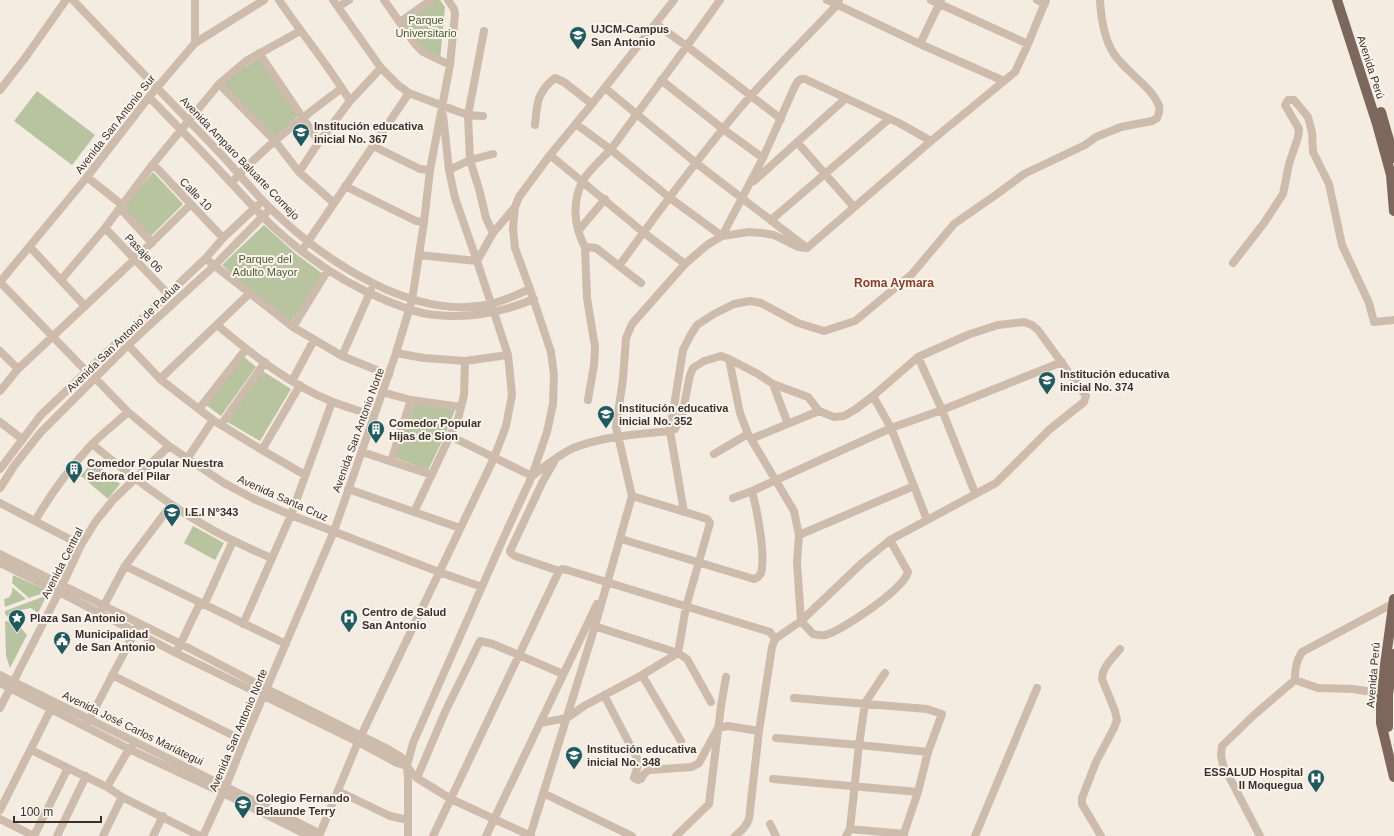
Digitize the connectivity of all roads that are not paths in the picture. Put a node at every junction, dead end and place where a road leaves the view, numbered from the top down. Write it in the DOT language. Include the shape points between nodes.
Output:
graph roads {
  1 [pos="66,0"];
  2 [pos="72,0"];
  3 [pos="195,0"];
  4 [pos="264,0"];
  5 [pos="279,0"];
  6 [pos="333,0"];
  7 [pos="349,0"];
  8 [pos="384,0"];
  9 [pos="431,0"];
  10 [pos="448,0"];
  11 [pos="674,0"];
  12 [pos="720,0"];
  13 [pos="827,0"];
  14 [pos="931,0"];
  15 [pos="1037,0"];
  16 [pos="1100,0"];
  17 [pos="1337,0"];
  18 [pos="1345,0"];
  19 [pos="940,2"];
  20 [pos="1045,2"];
  21 [pos="838,3"];
  22 [pos="338,7"];
  23 [pos="400,22"];
  24 [pos="656,24"];
  25 [pos="300,31"];
  26 [pos="484,31"];
  27 [pos="194,43"];
  28 [pos="920,44"];
  29 [pos="1028,44"];
  30 [pos="688,47"];
  31 [pos="259,53"];
  32 [pos="450,65"];
  33 [pos="381,68"];
  34 [pos="661,80"];
  35 [pos="1004,81"];
  36 [pos="219,84"];
  37 [pos="156,88"];
  38 [pos="342,88"];
  39 [pos="605,88"];
  40 [pos="0,90"];
  41 [pos="409,93"];
  42 [pos="752,95"];
  43 [pos="149,97"];
  44 [pos="846,98"];
  45 [pos="350,101"];
  46 [pos="592,104"];
  47 [pos="443,106"];
  48 [pos="636,113"];
  49 [pos="468,115"];
  50 [pos="484,116"];
  51 [pos="303,117"];
  52 [pos="781,119"];
  53 [pos="889,119"];
  54 [pos="188,121"];
  55 [pos="576,124"];
  56 [pos="1381,124"];
  57 [pos="535,125"];
  58 [pos="723,129"];
  59 [pos="181,130"];
  60 [pos="1394,133"];
  61 [pos="275,141"];
  62 [pos="931,141"];
  63 [pos="319,142"];
  64 [pos="797,142"];
  65 [pos="373,146"];
  66 [pos="610,149"];
  67 [pos="493,154"];
  68 [pos="550,155"];
  69 [pos="763,158"];
  70 [pos="1394,158"];
  71 [pos="470,160"];
  72 [pos="696,163"];
  73 [pos="153,164"];
  74 [pos="430,170"];
  75 [pos="449,170"];
  76 [pos="300,172"];
  77 [pos="240,174"];
  78 [pos="826,174"];
  79 [pos="87,177"];
  80 [pos="582,181"];
  81 [pos="231,183"];
  82 [pos="750,184"];
  83 [pos="345,186"];
  84 [pos="670,198"];
  85 [pos="742,198"];
  86 [pos="263,200"];
  87 [pos="605,200"];
  88 [pos="334,203"];
  89 [pos="190,204"];
  90 [pos="121,206"];
  91 [pos="515,207"];
  92 [pos="854,207"];
  93 [pos="255,208"];
  94 [pos="271,208"];
  95 [pos="1394,211"];
  96 [pos="263,216"];
  97 [pos="771,220"];
  98 [pos="424,222"];
  99 [pos="104,228"];
  100 [pos="579,230"];
  101 [pos="643,232"];
  102 [pos="493,233"];
  103 [pos="722,236"];
  104 [pos="223,238"];
  105 [pos="308,241"];
  106 [pos="152,243"];
  107 [pos="30,247"];
  108 [pos="585,247"];
  109 [pos="807,248"];
  110 [pos="302,250"];
  111 [pos="419,255"];
  112 [pos="206,258"];
  113 [pos="134,260"];
  114 [pos="477,260"];
  115 [pos="1233,263"];
  116 [pos="685,264"];
  117 [pos="214,266"];
  118 [pos="619,266"];
  119 [pos="328,270"];
  120 [pos="61,280"];
  121 [pos="0,282"];
  122 [pos="641,283"];
  123 [pos="374,284"];
  124 [pos="530,289"];
  125 [pos="250,293"];
  126 [pos="168,294"];
  127 [pos="369,294"];
  128 [pos="534,299"];
  129 [pos="412,300"];
  130 [pos="85,306"];
  131 [pos="493,308"];
  132 [pos="409,310"];
  133 [pos="1394,320"];
  134 [pos="218,325"];
  135 [pos="293,327"];
  136 [pos="53,336"];
  137 [pos="314,340"];
  138 [pos="128,344"];
  139 [pos="246,349"];
  140 [pos="0,352"];
  141 [pos="396,353"];
  142 [pos="508,355"];
  143 [pos="342,356"];
  144 [pos="918,357"];
  145 [pos="729,359"];
  146 [pos="465,361"];
  147 [pos="265,362"];
  148 [pos="1062,362"];
  149 [pos="18,369"];
  150 [pos="87,372"];
  151 [pos="389,375"];
  152 [pos="95,378"];
  153 [pos="160,379"];
  154 [pos="292,381"];
  155 [pos="773,384"];
  156 [pos="300,386"];
  157 [pos="0,391"];
  158 [pos="382,392"];
  159 [pos="873,396"];
  160 [pos="411,400"];
  161 [pos="588,400"];
  162 [pos="332,402"];
  163 [pos="461,407"];
  164 [pos="199,409"];
  165 [pos="942,410"];
  166 [pos="128,412"];
  167 [pos="819,412"];
  168 [pos="374,416"];
  169 [pos="0,422"];
  170 [pos="217,423"];
  171 [pos="788,424"];
  172 [pos="891,428"];
  173 [pos="670,431"];
  174 [pos="450,436"];
  175 [pos="618,436"];
  176 [pos="749,437"];
  177 [pos="22,439"];
  178 [pos="92,444"];
  179 [pos="169,446"];
  180 [pos="262,450"];
  181 [pos="362,452"];
  182 [pos="714,454"];
  183 [pos="494,458"];
  184 [pos="556,458"];
  185 [pos="187,459"];
  186 [pos="391,461"];
  187 [pos="0,469"];
  188 [pos="305,475"];
  189 [pos="432,475"];
  190 [pos="532,476"];
  191 [pos="134,479"];
  192 [pos="774,480"];
  193 [pos="914,486"];
  194 [pos="0,488"];
  195 [pos="348,489"];
  196 [pos="752,491"];
  197 [pos="975,493"];
  198 [pos="632,496"];
  199 [pos="733,498"];
  200 [pos="0,503"];
  201 [pos="171,505"];
  202 [pos="414,512"];
  203 [pos="684,512"];
  204 [pos="290,515"];
  205 [pos="927,520"];
  206 [pos="35,521"];
  207 [pos="460,528"];
  208 [pos="334,531"];
  209 [pos="799,535"];
  210 [pos="621,539"];
  211 [pos="890,540"];
  212 [pos="233,541"];
  213 [pos="81,545"];
  214 [pos="0,554"];
  215 [pos="271,558"];
  216 [pos="698,562"];
  217 [pos="0,563"];
  218 [pos="125,566"];
  219 [pos="559,571"];
  220 [pos="439,572"];
  221 [pos="607,583"];
  222 [pos="482,587"];
  223 [pos="61,588"];
  224 [pos="1394,599"];
  225 [pos="1394,603"];
  226 [pos="202,604"];
  227 [pos="686,607"];
  228 [pos="102,610"];
  229 [pos="122,615"];
  230 [pos="801,621"];
  231 [pos="118,623"];
  232 [pos="140,624"];
  233 [pos="243,624"];
  234 [pos="592,625"];
  235 [pos="135,632"];
  236 [pos="775,639"];
  237 [pos="181,644"];
  238 [pos="286,644"];
  239 [pos="1120,649"];
  240 [pos="176,653"];
  241 [pos="678,653"];
  242 [pos="519,654"];
  243 [pos="1394,654"];
  244 [pos="885,673"];
  245 [pos="563,674"];
  246 [pos="0,675"];
  247 [pos="112,675"];
  248 [pos="642,675"];
  249 [pos="726,677"];
  250 [pos="1295,680"];
  251 [pos="0,683"];
  252 [pos="12,685"];
  253 [pos="1037,688"];
  254 [pos="265,693"];
  255 [pos="1385,694"];
  256 [pos="604,695"];
  257 [pos="794,698"];
  258 [pos="711,702"];
  259 [pos="865,703"];
  260 [pos="0,708"];
  261 [pos="51,710"];
  262 [pos="567,718"];
  263 [pos="88,723"];
  264 [pos="540,723"];
  265 [pos="718,728"];
  266 [pos="759,731"];
  267 [pos="776,738"];
  268 [pos="360,739"];
  269 [pos="244,741"];
  270 [pos="681,741"];
  271 [pos="136,743"];
  272 [pos="859,745"];
  273 [pos="129,749"];
  274 [pos="31,750"];
  275 [pos="928,752"];
  276 [pos="1394,758"];
  277 [pos="407,766"];
  278 [pos="68,768"];
  279 [pos="86,776"];
  280 [pos="1394,777"];
  281 [pos="417,778"];
  282 [pos="773,779"];
  283 [pos="107,787"];
  284 [pos="855,787"];
  285 [pos="224,790"];
  286 [pos="338,791"];
  287 [pos="918,792"];
  288 [pos="543,793"];
  289 [pos="122,797"];
  290 [pos="451,799"];
  291 [pos="0,810"];
  292 [pos="163,816"];
  293 [pos="0,820"];
  294 [pos="408,820"];
  295 [pos="494,820"];
  296 [pos="770,824"];
  297 [pos="848,833"];
  298 [pos="903,835"];
  299 [pos="34,836"];
  300 [pos="58,836"];
  301 [pos="103,836"];
  302 [pos="153,836"];
  303 [pos="200,836"];
  304 [pos="203,836"];
  305 [pos="309,836"];
  306 [pos="318,836"];
  307 [pos="408,836"];
  308 [pos="433,836"];
  309 [pos="486,836"];
  310 [pos="530,836"];
  311 [pos="632,836"];
  312 [pos="676,836"];
  313 [pos="735,836"];
  314 [pos="776,836"];
  315 [pos="975,836"];
  316 [pos="1101,836"];
  317 [pos="1260,836"];
  1 -- 40 [label="street"];
  2 -- 37 [label="street, Avenida Amparo Baluarte Cornejo"];
  3 -- 27 [label="street"];
  4 -- 27 [label="street, Avenida San Antonio Sur"];
  5 -- 25 [label="street"];
  6 -- 22 [label="street"];
  7 -- 22 [label="street"];
  8 -- 23 [label="street"];
  9 -- 23 [label="street"];
  10 -- 32 [label="street, Avenida San Antonio Norte" via="455,14"];
  11 -- 24 [label="street"];
  12 -- 30 [label="street"];
  13 -- 21 [label="street"];
  14 -- 19 [label="street"];
  15 -- 20 [label="street"];
  16 -- 173 [label="street" via="1106,36 1113,54 1157,102 1158,118 1121,127 1096,137 1085,145 1024,174 954,224 912,274 855,321 824,331 798,323 761,303 750,300 734,304 714,314 697,325 683,350"];
  17 -- 56 [label="main road, Avenida Perú"];
  18 -- 56 [label="main road, Avenida Perú"];
  19 -- 28 [label="street"];
  19 -- 29 [label="street"];
  20 -- 29 [label="street"];
  21 -- 28 [label="street"];
  21 -- 42 [label="street"];
  22 -- 33 [label="street"];
  23 -- 32 [label="street" via="415,44 424,52"];
  24 -- 30 [label="street"];
  24 -- 39 [label="street"];
  25 -- 31 [label="street"];
  25 -- 38 [label="street"];
  26 -- 49 [label="street"];
  27 -- 37 [label="street, Avenida San Antonio Sur"];
  28 -- 35 [label="street"];
  29 -- 35 [label="street" via="1015,72"];
  30 -- 34 [label="street"];
  30 -- 42 [label="street"];
  31 -- 36 [label="street"];
  31 -- 51 [label="street"];
  32 -- 47 [label="street, Avenida San Antonio Norte"];
  33 -- 41 [label="street" via="398,86"];
  33 -- 45 [label="street"];
  34 -- 48 [label="street"];
  34 -- 58 [label="street"];
  35 -- 62 [label="street"];
  36 -- 54 [label="street"];
  36 -- 61 [label="street"];
  37 -- 43 [label="street, Avenida San Antonio Sur"];
  37 -- 54 [label="street, Avenida Amparo Baluarte Cornejo"];
  38 -- 45 [label="street"];
  38 -- 51 [label="street"];
  39 -- 46 [label="street"];
  39 -- 48 [label="street"];
  41 -- 47 [label="street"];
  41 -- 65 [label="street"];
  42 -- 52 [label="street"];
  42 -- 58 [label="street"];
  43 -- 59 [label="street, Avenida Amparo Baluarte Cornejo"];
  43 -- 79 [label="street, Avenida San Antonio Sur"];
  44 -- 52 [label="street" via="800,79"];
  44 -- 53 [label="street"];
  44 -- 64 [label="street"];
  45 -- 63 [label="street"];
  46 -- 55 [label="street"];
  46 -- 57 [label="street" via="556,78 546,85 538,100"];
  47 -- 49 [label="street"];
  47 -- 74 [label="street, Avenida San Antonio Norte"];
  47 -- 75 [label="street"];
  48 -- 66 [label="street"];
  48 -- 72 [label="street"];
  49 -- 50 [label="street"];
  49 -- 71 [label="street"];
  51 -- 61 [label="street"];
  51 -- 63 [label="street"];
  52 -- 69 [label="street"];
  53 -- 62 [label="street"];
  53 -- 78 [label="street"];
  54 -- 59 [label="street"];
  54 -- 77 [label="street, Avenida Amparo Baluarte Cornejo"];
  55 -- 66 [label="street"];
  55 -- 68 [label="street"];
  56 -- 60 [label="street"];
  56 -- 70 [label="main road, Avenida Perú"];
  56 -- 95 [label="main road, Avenida Perú" via="1391,175"];
  58 -- 69 [label="street"];
  58 -- 72 [label="street"];
  59 -- 73 [label="street"];
  59 -- 81 [label="street, Avenida Amparo Baluarte Cornejo"];
  61 -- 76 [label="street"];
  61 -- 77 [label="street"];
  62 -- 92 [label="street"];
  63 -- 76 [label="street"];
  64 -- 78 [label="street"];
  64 -- 82 [label="street"];
  65 -- 74 [label="street" via="420,168"];
  65 -- 83 [label="street"];
  66 -- 80 [label="street"];
  66 -- 84 [label="street"];
  67 -- 71 [label="street"];
  68 -- 80 [label="street"];
  68 -- 91 [label="street" via="519,197"];
  69 -- 82 [label="street"];
  71 -- 75 [label="street"];
  71 -- 102 [label="street" via="486,218"];
  72 -- 84 [label="street"];
  72 -- 85 [label="street"];
  73 -- 89 [label="street, Calle 10"];
  73 -- 90 [label="street"];
  74 -- 98 [label="street, Avenida San Antonio Norte"];
  75 -- 114 [label="street" via="455,198"];
  76 -- 88 [label="street"];
  77 -- 81 [label="street"];
  77 -- 86 [label="street, Avenida Amparo Baluarte Cornejo"];
  78 -- 92 [label="street"];
  78 -- 97 [label="street"];
  79 -- 90 [label="street"];
  79 -- 107 [label="street, Avenida San Antonio Sur"];
  80 -- 87 [label="street"];
  80 -- 100 [label="street" via="575,212"];
  81 -- 93 [label="street, Avenida Amparo Baluarte Cornejo"];
  82 -- 85 [label="street"];
  83 -- 88 [label="street"];
  83 -- 98 [label="street" via="416,221"];
  84 -- 101 [label="street"];
  84 -- 103 [label="street"];
  85 -- 97 [label="street"];
  85 -- 103 [label="street"];
  86 -- 93 [label="street, Avenida San Antonio de Padua"];
  86 -- 94 [label="street, Avenida Amparo Baluarte Cornejo"];
  87 -- 100 [label="street"];
  87 -- 101 [label="street"];
  88 -- 105 [label="street"];
  89 -- 104 [label="street, Calle 10"];
  89 -- 106 [label="street"];
  90 -- 99 [label="street"];
  90 -- 106 [label="street"];
  91 -- 102 [label="street"];
  91 -- 124 [label="street" via="515,248"];
  92 -- 109 [label="street"];
  93 -- 96 [label="street, Avenida Amparo Baluarte Cornejo"];
  93 -- 104 [label="street, Avenida San Antonio de Padua"];
  94 -- 96 [label="street, Avenida San Antonio de Padua"];
  94 -- 105 [label="street, Avenida Amparo Baluarte Cornejo"];
  96 -- 110 [label="street, Avenida Amparo Baluarte Cornejo"];
  96 -- 117 [label="street, Avenida San Antonio de Padua"];
  97 -- 109 [label="street"];
  98 -- 111 [label="street, Avenida San Antonio Norte"];
  99 -- 113 [label="street, Pasaje 06"];
  99 -- 120 [label="street"];
  100 -- 108 [label="street"];
  101 -- 116 [label="street"];
  101 -- 118 [label="street"];
  102 -- 114 [label="street"];
  103 -- 109 [label="street" via="762,232 774,235 798,248"];
  103 -- 116 [label="street"];
  104 -- 112 [label="street, Avenida San Antonio de Padua"];
  105 -- 110 [label="street"];
  105 -- 123 [label="street, Avenida Amparo Baluarte Cornejo" via="333,260"];
  106 -- 113 [label="street"];
  107 -- 120 [label="street"];
  107 -- 121 [label="street, Avenida San Antonio Sur"];
  108 -- 118 [label="street" via="596,248"];
  108 -- 161 [label="street" via="587,298 595,347"];
  110 -- 119 [label="street, Avenida Amparo Baluarte Cornejo"];
  111 -- 114 [label="street"];
  111 -- 129 [label="street, Avenida San Antonio Norte"];
  112 -- 117 [label="street"];
  112 -- 126 [label="street, Avenida San Antonio de Padua"];
  113 -- 126 [label="street, Pasaje 06"];
  113 -- 130 [label="street"];
  114 -- 131 [label="street"];
  115 -- 133 [label="street" via="1283,194 1299,129 1285,105 1288,100 1294,100 1308,117 1313,152 1329,184 1342,245 1369,303 1374,322"];
  116 -- 175 [label="street" via="632,324 626,338 616,427"];
  117 -- 125 [label="street"];
  117 -- 138 [label="street, Avenida San Antonio de Padua"];
  118 -- 122 [label="street"];
  119 -- 127 [label="street, Avenida Amparo Baluarte Cornejo"];
  119 -- 135 [label="street"];
  120 -- 130 [label="street"];
  121 -- 136 [label="street, Avenida Santa Cruz"];
  123 -- 127 [label="street"];
  123 -- 129 [label="street, Avenida Amparo Baluarte Cornejo"];
  124 -- 128 [label="street"];
  124 -- 131 [label="street, Avenida Amparo Baluarte Cornejo"];
  125 -- 134 [label="street"];
  125 -- 135 [label="street"];
  126 -- 150 [label="street, Avenida San Antonio de Padua"];
  127 -- 132 [label="street, Avenida Amparo Baluarte Cornejo"];
  127 -- 143 [label="street"];
  128 -- 131 [label="street, Avenida Amparo Baluarte Cornejo" via="515,307"];
  128 -- 190 [label="street" via="551,352 554,375 553,404 547,432"];
  129 -- 131 [label="street, Avenida Amparo Baluarte Cornejo" via="436,306"];
  129 -- 132 [label="street, Avenida San Antonio Norte"];
  130 -- 136 [label="street"];
  131 -- 132 [label="street, Avenida Amparo Baluarte Cornejo" via="463,316 435,315"];
  131 -- 142 [label="street"];
  132 -- 141 [label="street, Avenida San Antonio Norte"];
  134 -- 139 [label="street"];
  134 -- 153 [label="street"];
  135 -- 137 [label="street"];
  136 -- 149 [label="street"];
  136 -- 150 [label="street, Avenida Santa Cruz"];
  137 -- 143 [label="street"];
  137 -- 154 [label="street"];
  138 -- 152 [label="street, Avenida San Antonio de Padua"];
  138 -- 153 [label="street"];
  139 -- 147 [label="street"];
  139 -- 164 [label="street"];
  140 -- 149 [label="street"];
  141 -- 146 [label="street"];
  141 -- 151 [label="street, Avenida San Antonio Norte"];
  142 -- 146 [label="street"];
  142 -- 183 [label="street" via="512,396 506,426"];
  143 -- 151 [label="street"];
  144 -- 148 [label="street" via="970,334 998,325 1024,322 1038,330"];
  144 -- 159 [label="street"];
  144 -- 165 [label="street"];
  145 -- 155 [label="street"];
  145 -- 173 [label="street" via="720,356 693,368 682,415 675,429"];
  145 -- 176 [label="street" via="740,413"];
  146 -- 163 [label="street"];
  147 -- 154 [label="street"];
  147 -- 170 [label="street"];
  148 -- 165 [label="street"];
  148 -- 197 [label="street" via="1086,396 1084,402 1050,429 996,483"];
  149 -- 157 [label="street"];
  150 -- 152 [label="street, Avenida Santa Cruz"];
  150 -- 177 [label="street, Avenida San Antonio de Padua" via="41,416"];
  151 -- 158 [label="street, Avenida San Antonio Norte"];
  152 -- 166 [label="street, Avenida Santa Cruz"];
  152 -- 194 [label="street, Avenida San Antonio de Padua" via="41,432"];
  153 -- 164 [label="street"];
  154 -- 156 [label="street"];
  155 -- 167 [label="street" via="808,397"];
  155 -- 171 [label="street"];
  156 -- 162 [label="street"];
  156 -- 180 [label="street"];
  158 -- 160 [label="street"];
  158 -- 168 [label="street, Avenida San Antonio Norte"];
  159 -- 167 [label="street" via="844,416 834,417"];
  159 -- 172 [label="street"];
  160 -- 163 [label="street"];
  160 -- 186 [label="street"];
  162 -- 168 [label="street"];
  162 -- 188 [label="street"];
  163 -- 174 [label="street"];
  164 -- 170 [label="street"];
  165 -- 172 [label="street"];
  165 -- 197 [label="street"];
  166 -- 178 [label="street"];
  166 -- 179 [label="street, Avenida Santa Cruz"];
  167 -- 171 [label="street"];
  168 -- 181 [label="street, Avenida San Antonio Norte"];
  169 -- 177 [label="street"];
  170 -- 180 [label="street"];
  170 -- 185 [label="street"];
  171 -- 176 [label="street"];
  172 -- 192 [label="street"];
  172 -- 193 [label="street"];
  173 -- 175 [label="street"];
  173 -- 203 [label="street"];
  174 -- 183 [label="street"];
  174 -- 189 [label="street"];
  175 -- 184 [label="street" via="575,448"];
  175 -- 198 [label="street"];
  176 -- 182 [label="street"];
  176 -- 192 [label="street"];
  177 -- 187 [label="street, Avenida San Antonio de Padua"];
  178 -- 191 [label="street"];
  178 -- 206 [label="street" via="62,479"];
  179 -- 185 [label="street, Avenida Santa Cruz"];
  179 -- 191 [label="street, Avenida Central"];
  180 -- 188 [label="street"];
  181 -- 186 [label="street"];
  181 -- 195 [label="street, Avenida San Antonio Norte"];
  183 -- 190 [label="street"];
  183 -- 207 [label="street"];
  184 -- 190 [label="street"];
  184 -- 219 [label="street" via="510,551 515,556"];
  185 -- 204 [label="street, Avenida Santa Cruz" via="224,483"];
  186 -- 189 [label="street"];
  188 -- 204 [label="street"];
  189 -- 202 [label="street"];
  190 -- 222 [label="street"];
  191 -- 201 [label="street"];
  191 -- 213 [label="street, Avenida Central" via="96,521"];
  192 -- 196 [label="street"];
  192 -- 209 [label="street" via="794,511"];
  193 -- 205 [label="street"];
  193 -- 209 [label="street"];
  195 -- 202 [label="street"];
  195 -- 208 [label="street, Avenida San Antonio Norte"];
  196 -- 199 [label="street"];
  196 -- 216 [label="street" via="758,514 762,556 761,573 758,577 754,579"];
  197 -- 205 [label="street"];
  198 -- 203 [label="street"];
  198 -- 210 [label="street"];
  200 -- 206 [label="street"];
  201 -- 212 [label="street"];
  201 -- 218 [label="street"];
  202 -- 207 [label="street"];
  203 -- 216 [label="street" via="707,519 710,523"];
  204 -- 208 [label="street, Avenida Santa Cruz"];
  204 -- 215 [label="street"];
  205 -- 211 [label="street"];
  206 -- 213 [label="street"];
  207 -- 220 [label="street"];
  208 -- 220 [label="street, Avenida Santa Cruz"];
  208 -- 238 [label="street, Avenida San Antonio Norte"];
  209 -- 230 [label="street" via="797,562"];
  210 -- 216 [label="street"];
  210 -- 221 [label="street"];
  211 -- 230 [label="street"];
  211 -- 230 [label="street" via="908,572 905,579 885,599 860,617 825,635 813,634"];
  212 -- 215 [label="street"];
  212 -- 226 [label="street"];
  213 -- 223 [label="street, Avenida Central"];
  214 -- 223 [label="street"];
  215 -- 233 [label="street"];
  216 -- 227 [label="street"];
  217 -- 223 [label="street"];
  218 -- 226 [label="street"];
  218 -- 228 [label="street"];
  219 -- 221 [label="street" via="567,570"];
  219 -- 242 [label="street"];
  220 -- 222 [label="street, Avenida Santa Cruz"];
  220 -- 268 [label="street"];
  221 -- 227 [label="street"];
  221 -- 234 [label="street"];
  222 -- 277 [label="street" via="413,743"];
  223 -- 228 [label="street"];
  223 -- 252 [label="street, Avenida Central"];
  224 -- 225 [label="main road, Avenida Perú"];
  225 -- 250 [label="street" via="1302,652 1295,668"];
  225 -- 255 [label="main road, Avenida Perú"];
  226 -- 233 [label="street"];
  226 -- 237 [label="street"];
  227 -- 236 [label="street" via="770,632"];
  227 -- 241 [label="street"];
  228 -- 229 [label="street"];
  228 -- 231 [label="street"];
  229 -- 231 [label="street"];
  229 -- 232 [label="street"];
  230 -- 236 [label="street"];
  231 -- 235 [label="street"];
  232 -- 235 [label="street"];
  232 -- 237 [label="street"];
  233 -- 238 [label="street"];
  234 -- 241 [label="street"];
  234 -- 245 [label="street"];
  234 -- 262 [label="street"];
  235 -- 240 [label="street"];
  235 -- 247 [label="street"];
  236 -- 266 [label="street"];
  237 -- 240 [label="street"];
  237 -- 254 [label="street"];
  238 -- 254 [label="street, Avenida San Antonio Norte"];
  239 -- 316 [label="street" via="1102,675 1117,720 1082,798 1082,804"];
  240 -- 254 [label="street"];
  241 -- 248 [label="street"];
  241 -- 258 [label="street" via="687,659"];
  242 -- 245 [label="street"];
  242 -- 281 [label="street" via="480,641 445,712"];
  242 -- 290 [label="street"];
  243 -- 255 [label="main road, Avenida Perú"];
  244 -- 259 [label="street"];
  245 -- 264 [label="street"];
  246 -- 252 [label="street, Avenida José Carlos Mariátegui"];
  247 -- 263 [label="street"];
  247 -- 269 [label="street"];
  248 -- 256 [label="street"];
  248 -- 270 [label="street"];
  249 -- 265 [label="street"];
  250 -- 255 [label="street" via="1318,688 1353,689"];
  250 -- 317 [label="street" via="1222,746 1223,765"];
  251 -- 252 [label="street, Avenida José Carlos Mariátegui"];
  252 -- 260 [label="street, Avenida Central"];
  252 -- 261 [label="street, Avenida José Carlos Mariátegui"];
  252 -- 263 [label="street, Avenida José Carlos Mariátegui"];
  253 -- 315 [label="street"];
  254 -- 268 [label="street"];
  254 -- 269 [label="street, Avenida San Antonio Norte"];
  255 -- 276 [label="main road, Avenida Perú"];
  255 -- 280 [label="main road, Avenida Perú" via="1381,723"];
  256 -- 262 [label="street"];
  256 -- 265 [label="street" via="638,762 634,778 638,780 649,770 692,767 699,762"];
  257 -- 259 [label="street"];
  259 -- 272 [label="street"];
  259 -- 275 [label="street" via="927,709 942,714"];
  261 -- 263 [label="street, Avenida José Carlos Mariátegui"];
  261 -- 274 [label="street"];
  262 -- 264 [label="street"];
  262 -- 288 [label="street"];
  263 -- 271 [label="street, Avenida José Carlos Mariátegui"];
  263 -- 273 [label="street, Avenida José Carlos Mariátegui"];
  264 -- 295 [label="street"];
  265 -- 266 [label="street" via="728,726"];
  265 -- 312 [label="street" via="710,804"];
  266 -- 313 [label="street" via="749,820 744,829"];
  267 -- 272 [label="street"];
  268 -- 277 [label="street" via="397,763"];
  268 -- 286 [label="street"];
  269 -- 285 [label="street, Avenida San Antonio Norte"];
  271 -- 273 [label="street"];
  271 -- 285 [label="street, Avenida José Carlos Mariátegui"];
  272 -- 275 [label="street"];
  272 -- 284 [label="street"];
  273 -- 283 [label="street"];
  273 -- 285 [label="street, Avenida José Carlos Mariátegui"];
  274 -- 278 [label="street"];
  274 -- 291 [label="street"];
  275 -- 287 [label="street"];
  277 -- 281 [label="street"];
  277 -- 294 [label="street"];
  278 -- 279 [label="street"];
  278 -- 299 [label="street"];
  279 -- 283 [label="street"];
  279 -- 300 [label="street"];
  281 -- 290 [label="street"];
  282 -- 284 [label="street"];
  283 -- 289 [label="street"];
  284 -- 287 [label="street"];
  284 -- 297 [label="street"];
  285 -- 304 [label="street, Avenida San Antonio Norte"];
  285 -- 305 [label="street, Avenida José Carlos Mariátegui"];
  285 -- 306 [label="street, Avenida José Carlos Mariátegui" via="315,831"];
  286 -- 294 [label="street" via="390,816"];
  286 -- 306 [label="street"];
  287 -- 298 [label="street"];
  288 -- 310 [label="street"];
  288 -- 311 [label="street"];
  289 -- 292 [label="street"];
  289 -- 301 [label="street"];
  290 -- 295 [label="street"];
  290 -- 308 [label="street"];
  292 -- 302 [label="street"];
  292 -- 303 [label="street"];
  293 -- 299 [label="street"];
  294 -- 307 [label="street"];
  295 -- 309 [label="street"];
  295 -- 310 [label="street"];
  296 -- 314 [label="street"];
  297 -- 298 [label="street"];
}
